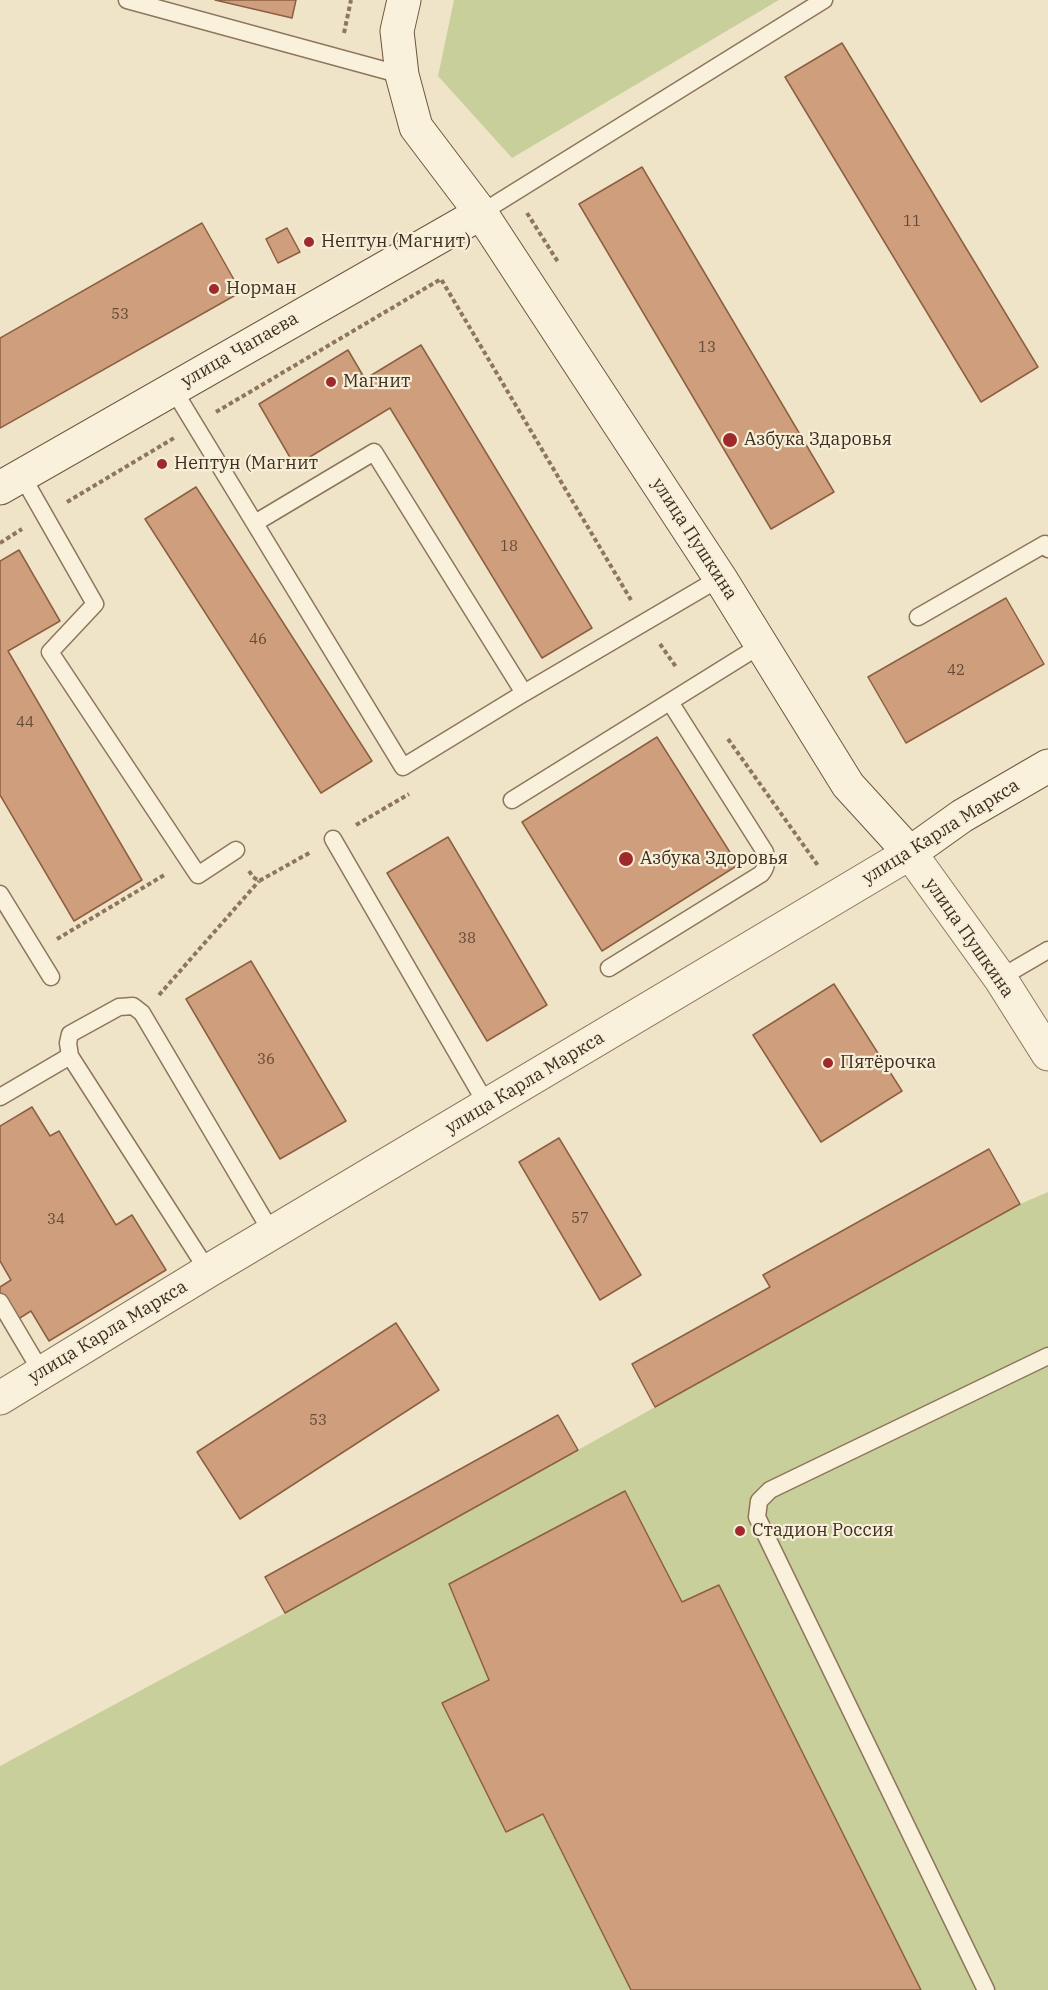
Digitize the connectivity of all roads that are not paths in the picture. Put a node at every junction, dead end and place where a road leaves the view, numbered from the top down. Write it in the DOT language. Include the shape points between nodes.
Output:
graph roads {
  1 [pos="127,0"];
  2 [pos="404,0"];
  3 [pos="824,0"];
  4 [pos="402,75"];
  5 [pos="481,213"];
  6 [pos="173,389"];
  7 [pos="11,481"];
  8 [pos="255,523"];
  9 [pos="1047,545"];
  10 [pos="720,578"];
  11 [pos="918,617"];
  12 [pos="761,645"];
  13 [pos="524,693"];
  14 [pos="670,702"];
  15 [pos="1048,766"];
  16 [pos="512,800"];
  17 [pos="333,839"];
  18 [pos="236,850"];
  19 [pos="910,853"];
  20 [pos="0,894"];
  21 [pos="1048,950"];
  22 [pos="609,968"];
  23 [pos="51,976"];
  24 [pos="1000,978"];
  25 [pos="1048,1054"];
  26 [pos="70,1056"];
  27 [pos="0,1097"];
  28 [pos="486,1106"];
  29 [pos="272,1233"];
  30 [pos="208,1271"];
  31 [pos="0,1302"];
  32 [pos="1048,1356"];
  33 [pos="42,1372"];
  34 [pos="0,1398"];
  35 [pos="986,1990"];
  1 -- 4 [label="lane"];
  2 -- 4 [label="street, улица Пушкина" via="397,31"];
  3 -- 5 [label="lane"];
  4 -- 5 [label="street, улица Пушкина" via="416,128"];
  5 -- 6 [label="street, улица Чапаева"];
  5 -- 10 [label="street, улица Пушкина"];
  6 -- 7 [label="street, улица Чапаева"];
  6 -- 8 [label="lane"];
  7 -- 18 [label="lane" via="95,604 50,652 198,874"];
  8 -- 13 [label="lane" via="374,452"];
  8 -- 13 [label="lane" via="403,767"];
  9 -- 11 [label="lane"];
  10 -- 12 [label="street, улица Пушкина"];
  10 -- 13 [label="lane"];
  12 -- 14 [label="lane"];
  12 -- 19 [label="street, улица Пушкина" via="848,785"];
  14 -- 16 [label="lane"];
  14 -- 22 [label="lane" via="765,852 765,869"];
  15 -- 19 [label="street, улица Карла Маркса" via="962,816"];
  17 -- 28 [label="lane"];
  19 -- 24 [label="street, улица Пушкина"];
  19 -- 28 [label="street, улица Карла Маркса"];
  20 -- 23 [label="lane"];
  21 -- 24 [label="lane"];
  24 -- 25 [label="street, улица Пушкина"];
  26 -- 27 [label="lane"];
  26 -- 29 [label="lane" via="70,1034 119,1007 133,1006 142,1013"];
  26 -- 30 [label="lane"];
  28 -- 29 [label="street, улица Карла Маркса"];
  29 -- 30 [label="street, улица Карла Маркса"];
  30 -- 33 [label="street, улица Карла Маркса"];
  31 -- 33 [label="lane"];
  32 -- 35 [label="lane" via="770,1490 759,1502 757,1517"];
  33 -- 34 [label="street, улица Карла Маркса"];
}
